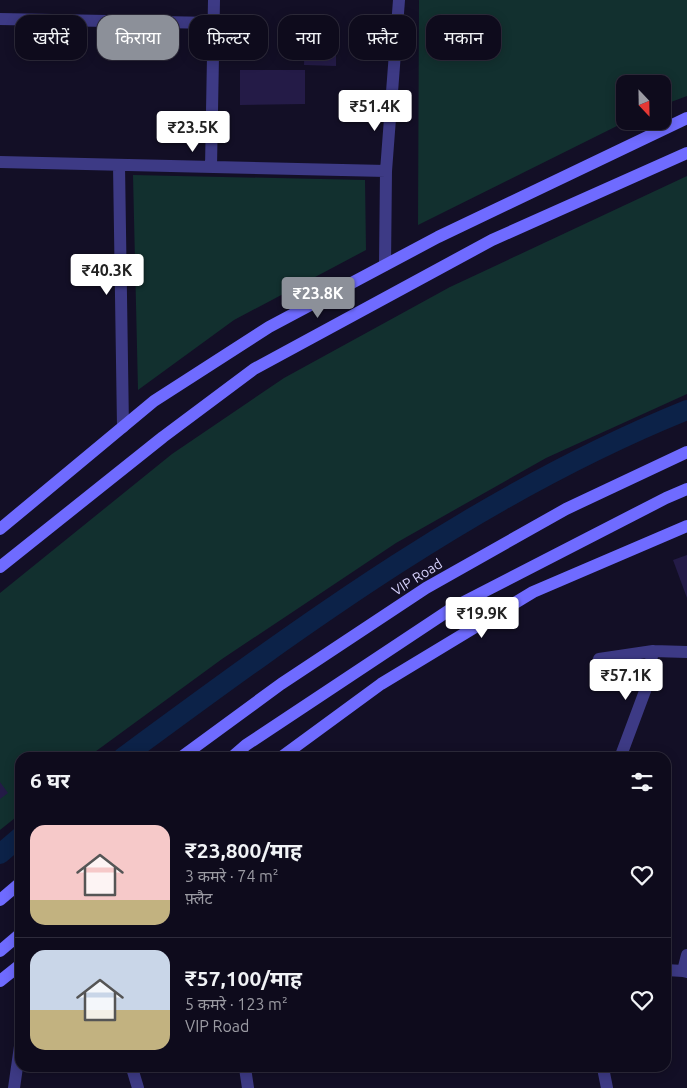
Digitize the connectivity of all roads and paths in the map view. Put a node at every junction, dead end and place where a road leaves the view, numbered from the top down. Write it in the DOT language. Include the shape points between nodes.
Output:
graph roads {
  1 [pos="214,0"];
  2 [pos="399,0"];
  3 [pos="214,15"];
  4 [pos="0,18"];
  5 [pos="189,22"];
  6 [pos="213,60"];
  7 [pos="687,118"];
  8 [pos="687,153"];
  9 [pos="0,162"];
  10 [pos="118,165"];
  11 [pos="211,167"];
  12 [pos="386,171"];
  13 [pos="385,265"];
  14 [pos="123,427"];
  15 [pos="687,452"];
  16 [pos="687,490"];
  17 [pos="687,526"];
  18 [pos="0,529"];
  19 [pos="0,567"];
  20 [pos="653,651"];
  21 [pos="687,652"];
  22 [pos="599,659"];
  23 [pos="188,752"];
  24 [pos="238,752"];
  25 [pos="288,752"];
  26 [pos="622,752"];
  27 [pos="15,887"];
  28 [pos="0,900"];
  29 [pos="15,938"];
  30 [pos="0,951"];
  31 [pos="687,955"];
  32 [pos="15,969"];
  33 [pos="671,971"];
  34 [pos="685,972"];
  35 [pos="0,981"];
  36 [pos="16,1072"];
  37 [pos="133,1072"];
  38 [pos="246,1072"];
  39 [pos="604,1072"];
  40 [pos="14,1088"];
  41 [pos="138,1088"];
  42 [pos="248,1088"];
  43 [pos="607,1088"];
  1 -- 3 [label="street"];
  2 -- 12 [label="street"];
  4 -- 5 [label="street"];
  6 -- 11 [label="street"];
  7 -- 13 [label="street"];
  8 -- 19 [label="street" via="492,240 254,369"];
  9 -- 10 [label="street"];
  10 -- 11 [label="street"];
  10 -- 14 [label="street"];
  11 -- 12 [label="street"];
  12 -- 13 [label="street"];
  13 -- 14 [label="street" via="269,327 154,401"];
  14 -- 18 [label="street"];
  15 -- 23 [label="street, VIP Road" via="566,508 426,588 281,684"];
  16 -- 24 [label="street" via="454,607"];
  17 -- 25 [label="street" via="533,592 382,684"];
  20 -- 21 [label="street"];
  20 -- 22 [label="street"];
  20 -- 26 [label="street" via="644,691"];
  27 -- 28 [label="street"];
  29 -- 30 [label="street"];
  31 -- 34 [label="street"];
  32 -- 35 [label="street"];
  33 -- 34 [label="street"];
  36 -- 40 [label="street"];
  37 -- 41 [label="street"];
  38 -- 42 [label="street"];
  39 -- 43 [label="street"];
}
